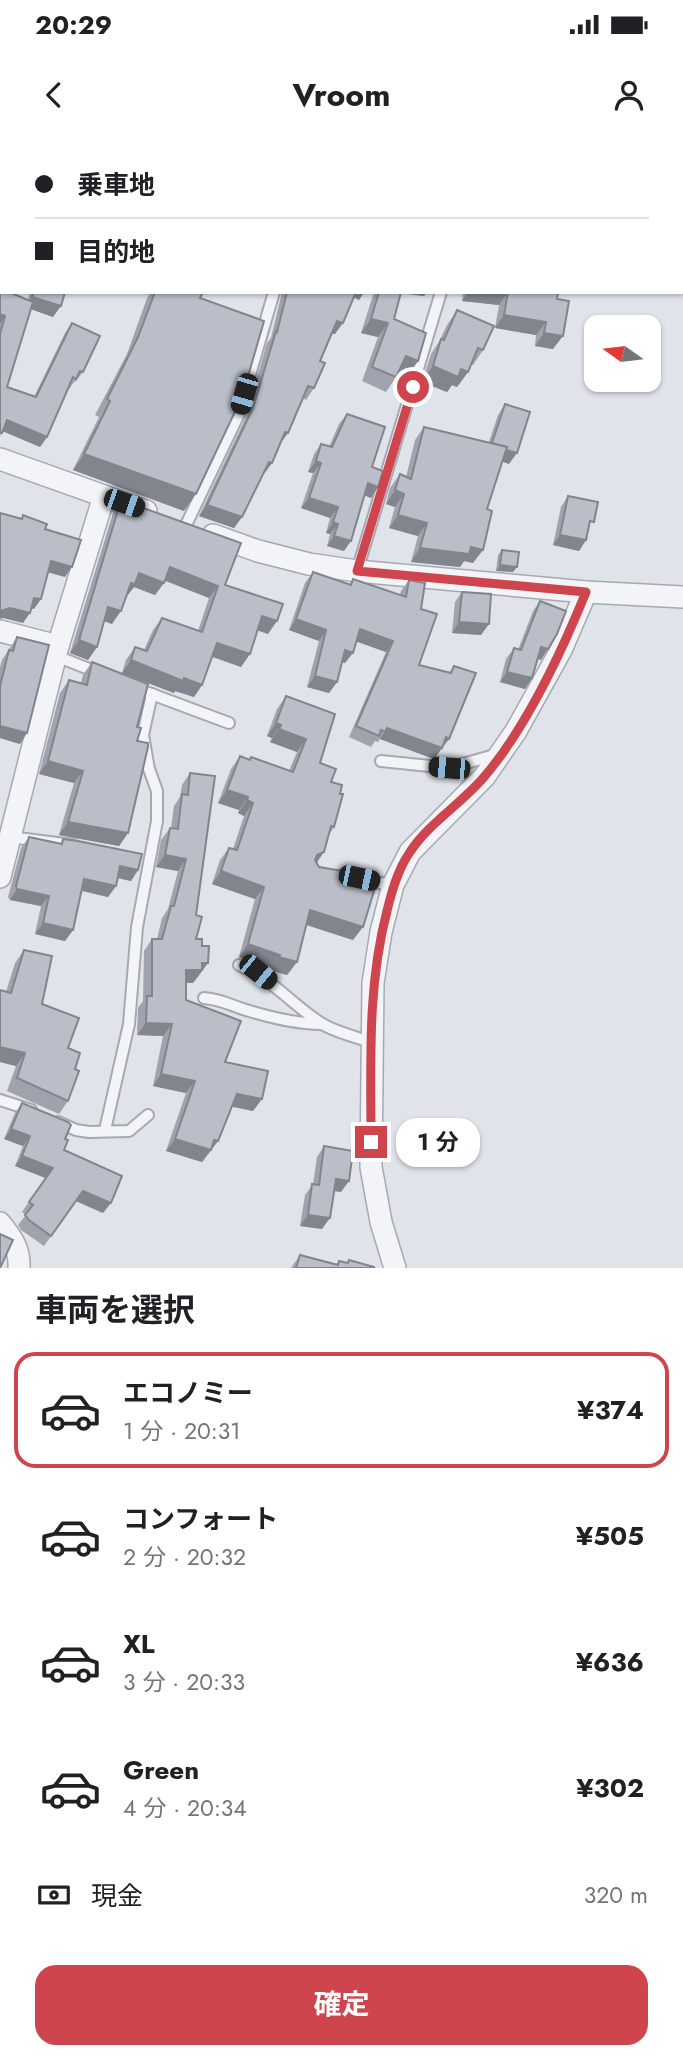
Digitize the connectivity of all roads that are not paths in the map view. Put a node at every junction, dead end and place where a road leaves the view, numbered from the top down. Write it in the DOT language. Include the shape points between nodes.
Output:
graph roads {
  1 [pos="273,294"];
  2 [pos="440,294"];
  3 [pos="0,459"];
  4 [pos="104,496"];
  5 [pos="186,525"];
  6 [pos="357,571"];
  7 [pos="586,592"];
  8 [pos="683,597"];
  9 [pos="0,631"];
  10 [pos="57,651"];
  11 [pos="116,680"];
  12 [pos="140,689"];
  13 [pos="152,694"];
  14 [pos="229,723"];
  15 [pos="501,753"];
  16 [pos="381,761"];
  17 [pos="6,843"];
  18 [pos="85,847"];
  19 [pos="136,857"];
  20 [pos="149,860"];
  21 [pos="325,875"];
  22 [pos="0,877"];
  23 [pos="393,886"];
  24 [pos="239,965"];
  25 [pos="204,998"];
  26 [pos="322,1024"];
  27 [pos="371,1042"];
  28 [pos="0,1100"];
  29 [pos="148,1115"];
  30 [pos="106,1130"];
  31 [pos="0,1223"];
  32 [pos="19,1268"];
  33 [pos="395,1268"];
  1 -- 5 [label="lane" via="237,416"];
  2 -- 6 [label="lane"];
  3 -- 4 [label="street"];
  4 -- 5 [label="street"];
  4 -- 10 [label="street"];
  5 -- 6 [label="street" via="258,551"];
  6 -- 7 [label="street"];
  7 -- 8 [label="street"];
  7 -- 15 [label="street" via="561,650"];
  9 -- 10 [label="street"];
  10 -- 11 [label="lane"];
  10 -- 17 [label="street"];
  12 -- 13 [label="lane"];
  13 -- 14 [label="lane"];
  13 -- 20 [label="lane" via="143,735 157,791"];
  15 -- 16 [label="lane" via="449,768"];
  15 -- 23 [label="street" via="485,776 410,852"];
  17 -- 18 [label="lane"];
  17 -- 22 [label="street"];
  19 -- 20 [label="lane"];
  20 -- 30 [label="lane" via="137,927 129,1024"];
  21 -- 23 [label="lane"];
  23 -- 27 [label="street" via="373,983"];
  24 -- 26 [label="lane" via="258,972"];
  25 -- 26 [label="lane" via="222,999 298,1024"];
  26 -- 27 [label="lane"];
  27 -- 33 [label="street" via="372,1167"];
  28 -- 30 [label="lane" via="76,1130"];
  29 -- 30 [label="lane" via="129,1130"];
  31 -- 32 [label="street" via="20,1255"];
}
